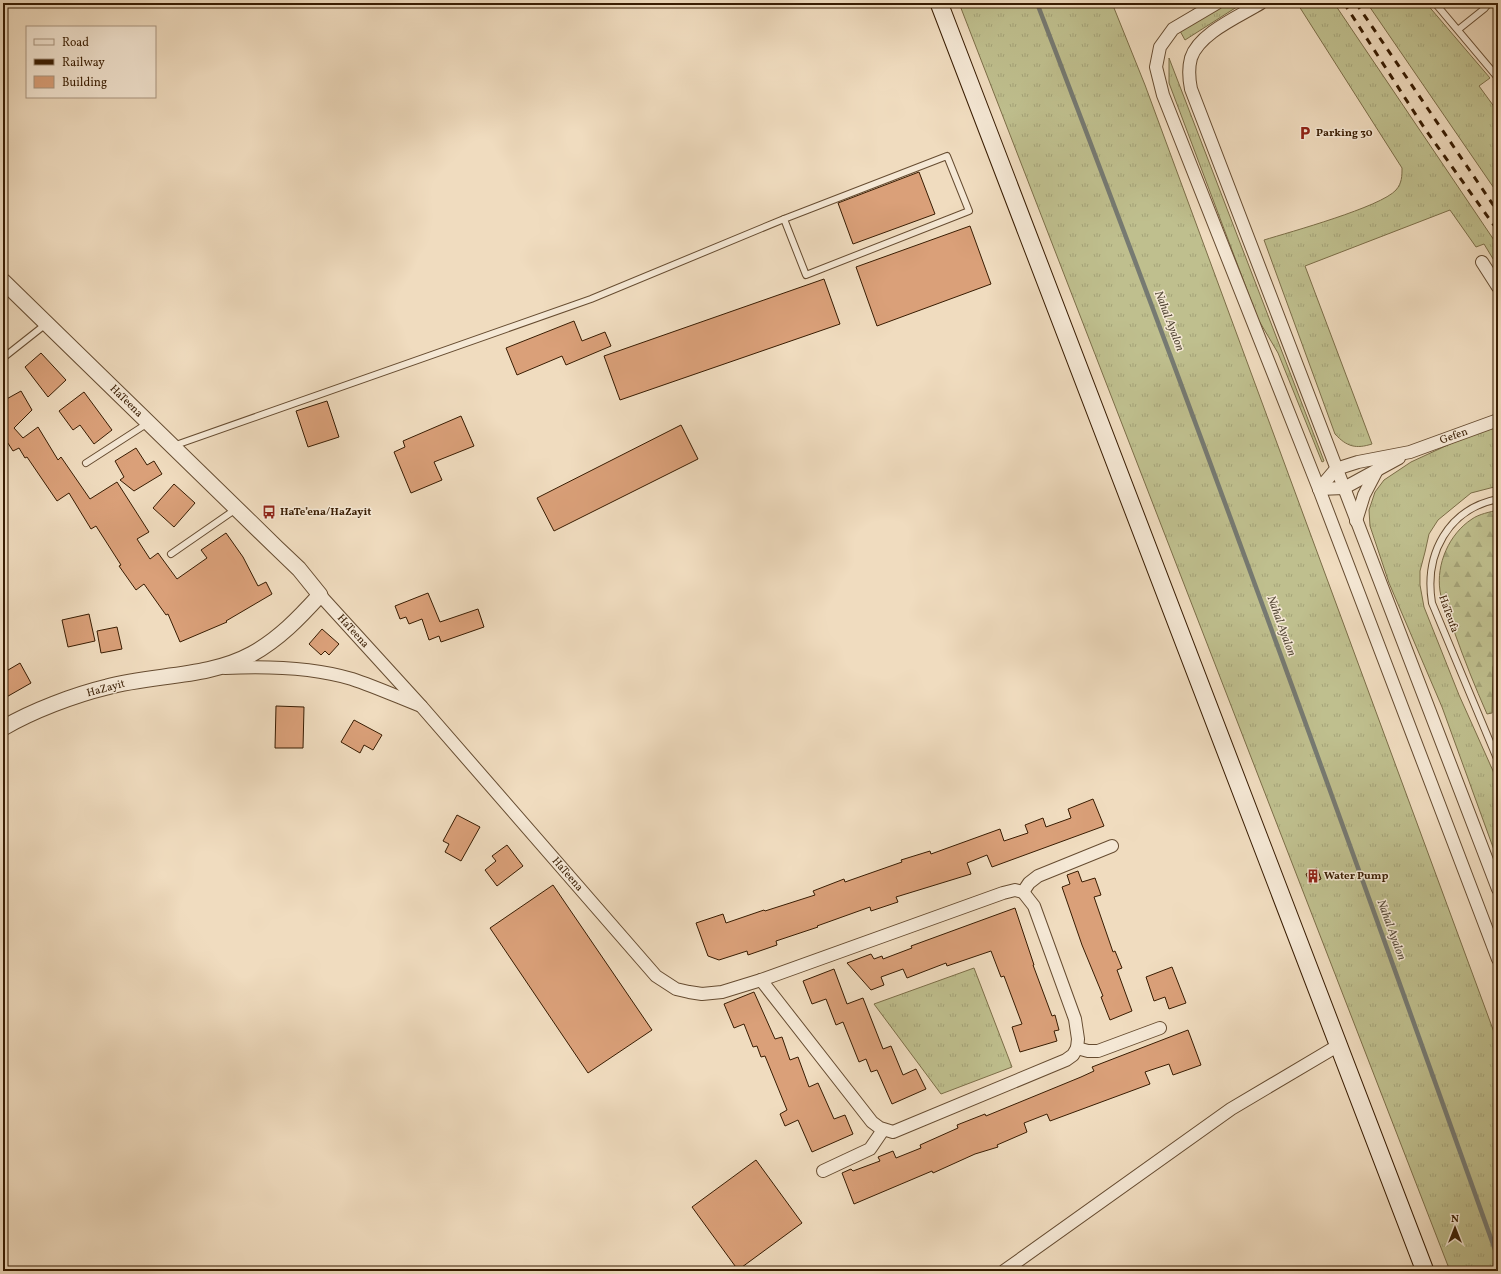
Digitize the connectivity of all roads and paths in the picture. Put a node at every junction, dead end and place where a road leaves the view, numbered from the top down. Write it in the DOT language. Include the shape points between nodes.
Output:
graph roads {
  1 [pos="939,3"];
  2 [pos="1217,3"];
  3 [pos="1261,3"];
  4 [pos="1435,3"];
  5 [pos="1489,3"];
  6 [pos="1459,29"];
  7 [pos="1498,78"];
  8 [pos="784,219"];
  9 [pos="1482,262"];
  10 [pos="3,281"];
  11 [pos="1498,287"];
  12 [pos="47,324"];
  13 [pos="3,358"];
  14 [pos="1498,420"];
  15 [pos="148,422"];
  16 [pos="172,446"];
  17 [pos="1410,452"];
  18 [pos="86,464"];
  19 [pos="1336,469"];
  20 [pos="1377,470"];
  21 [pos="1344,488"];
  22 [pos="1319,489"];
  23 [pos="1498,499"];
  24 [pos="236,508"];
  25 [pos="1356,521"];
  26 [pos="171,554"];
  27 [pos="320,595"];
  28 [pos="214,668"];
  29 [pos="422,706"];
  30 [pos="3,728"];
  31 [pos="1498,760"];
  32 [pos="1112,846"];
  33 [pos="1498,889"];
  34 [pos="1023,892"];
  35 [pos="1498,959"];
  36 [pos="761,980"];
  37 [pos="1160,1028"];
  38 [pos="1339,1045"];
  39 [pos="1077,1048"];
  40 [pos="883,1130"];
  41 [pos="823,1171"];
  42 [pos="1004,1271"];
  43 [pos="1424,1271"];
  1 -- 38 [label="main road"];
  2 -- 22 [label="street" via="1173,29 1160,47 1156,67 1163,95"];
  3 -- 19 [label="street" via="1206,36 1191,58 1191,89"];
  4 -- 6 [label="lane"];
  5 -- 6 [label="lane"];
  6 -- 7 [label="lane"];
  8 -- 8 [label="lane" via="806,275 969,211 947,156"];
  8 -- 16 [label="lane" via="591,300"];
  9 -- 11 [label="street"];
  10 -- 12 [label="street, HaTeena"];
  12 -- 13 [label="lane"];
  12 -- 15 [label="street, HaTeena"];
  14 -- 17 [label="street, Gefen"];
  15 -- 16 [label="street, HaTeena"];
  15 -- 18 [label="lane"];
  16 -- 24 [label="street, HaTeena"];
  17 -- 19 [label="street"];
  17 -- 20 [label="street"];
  19 -- 21 [label="street"];
  19 -- 22 [label="street"];
  20 -- 21 [label="street"];
  20 -- 25 [label="street" via="1364,495"];
  21 -- 22 [label="street"];
  21 -- 25 [label="street"];
  22 -- 35 [label="street"];
  23 -- 31 [label="lane, HaTeufa" via="1475,506 1457,518 1440,540 1429,588 1432,603"];
  24 -- 26 [label="lane"];
  24 -- 27 [label="street, HaTeena" via="298,569"];
  25 -- 33 [label="street"];
  27 -- 28 [label="street, HaZayit" via="289,628 269,643 250,655"];
  27 -- 29 [label="street, HaTeena"];
  28 -- 29 [label="street, HaZayit" via="257,666 328,673 352,679"];
  28 -- 30 [label="street, HaZayit" via="107,687 35,713"];
  29 -- 36 [label="street, HaTeena" via="656,976 676,989 702,994 722,992"];
  32 -- 34 [label="street" via="1038,876"];
  34 -- 36 [label="street, HaTeena" via="1015,890 1003,893"];
  34 -- 39 [label="street" via="1034,906 1075,1019"];
  36 -- 40 [label="street" via="872,1122"];
  37 -- 39 [label="street" via="1098,1051"];
  38 -- 42 [label="street" via="1231,1110"];
  38 -- 43 [label="main road"];
  39 -- 40 [label="street" via="1066,1060 893,1132"];
  40 -- 41 [label="street" via="870,1149"];
}
